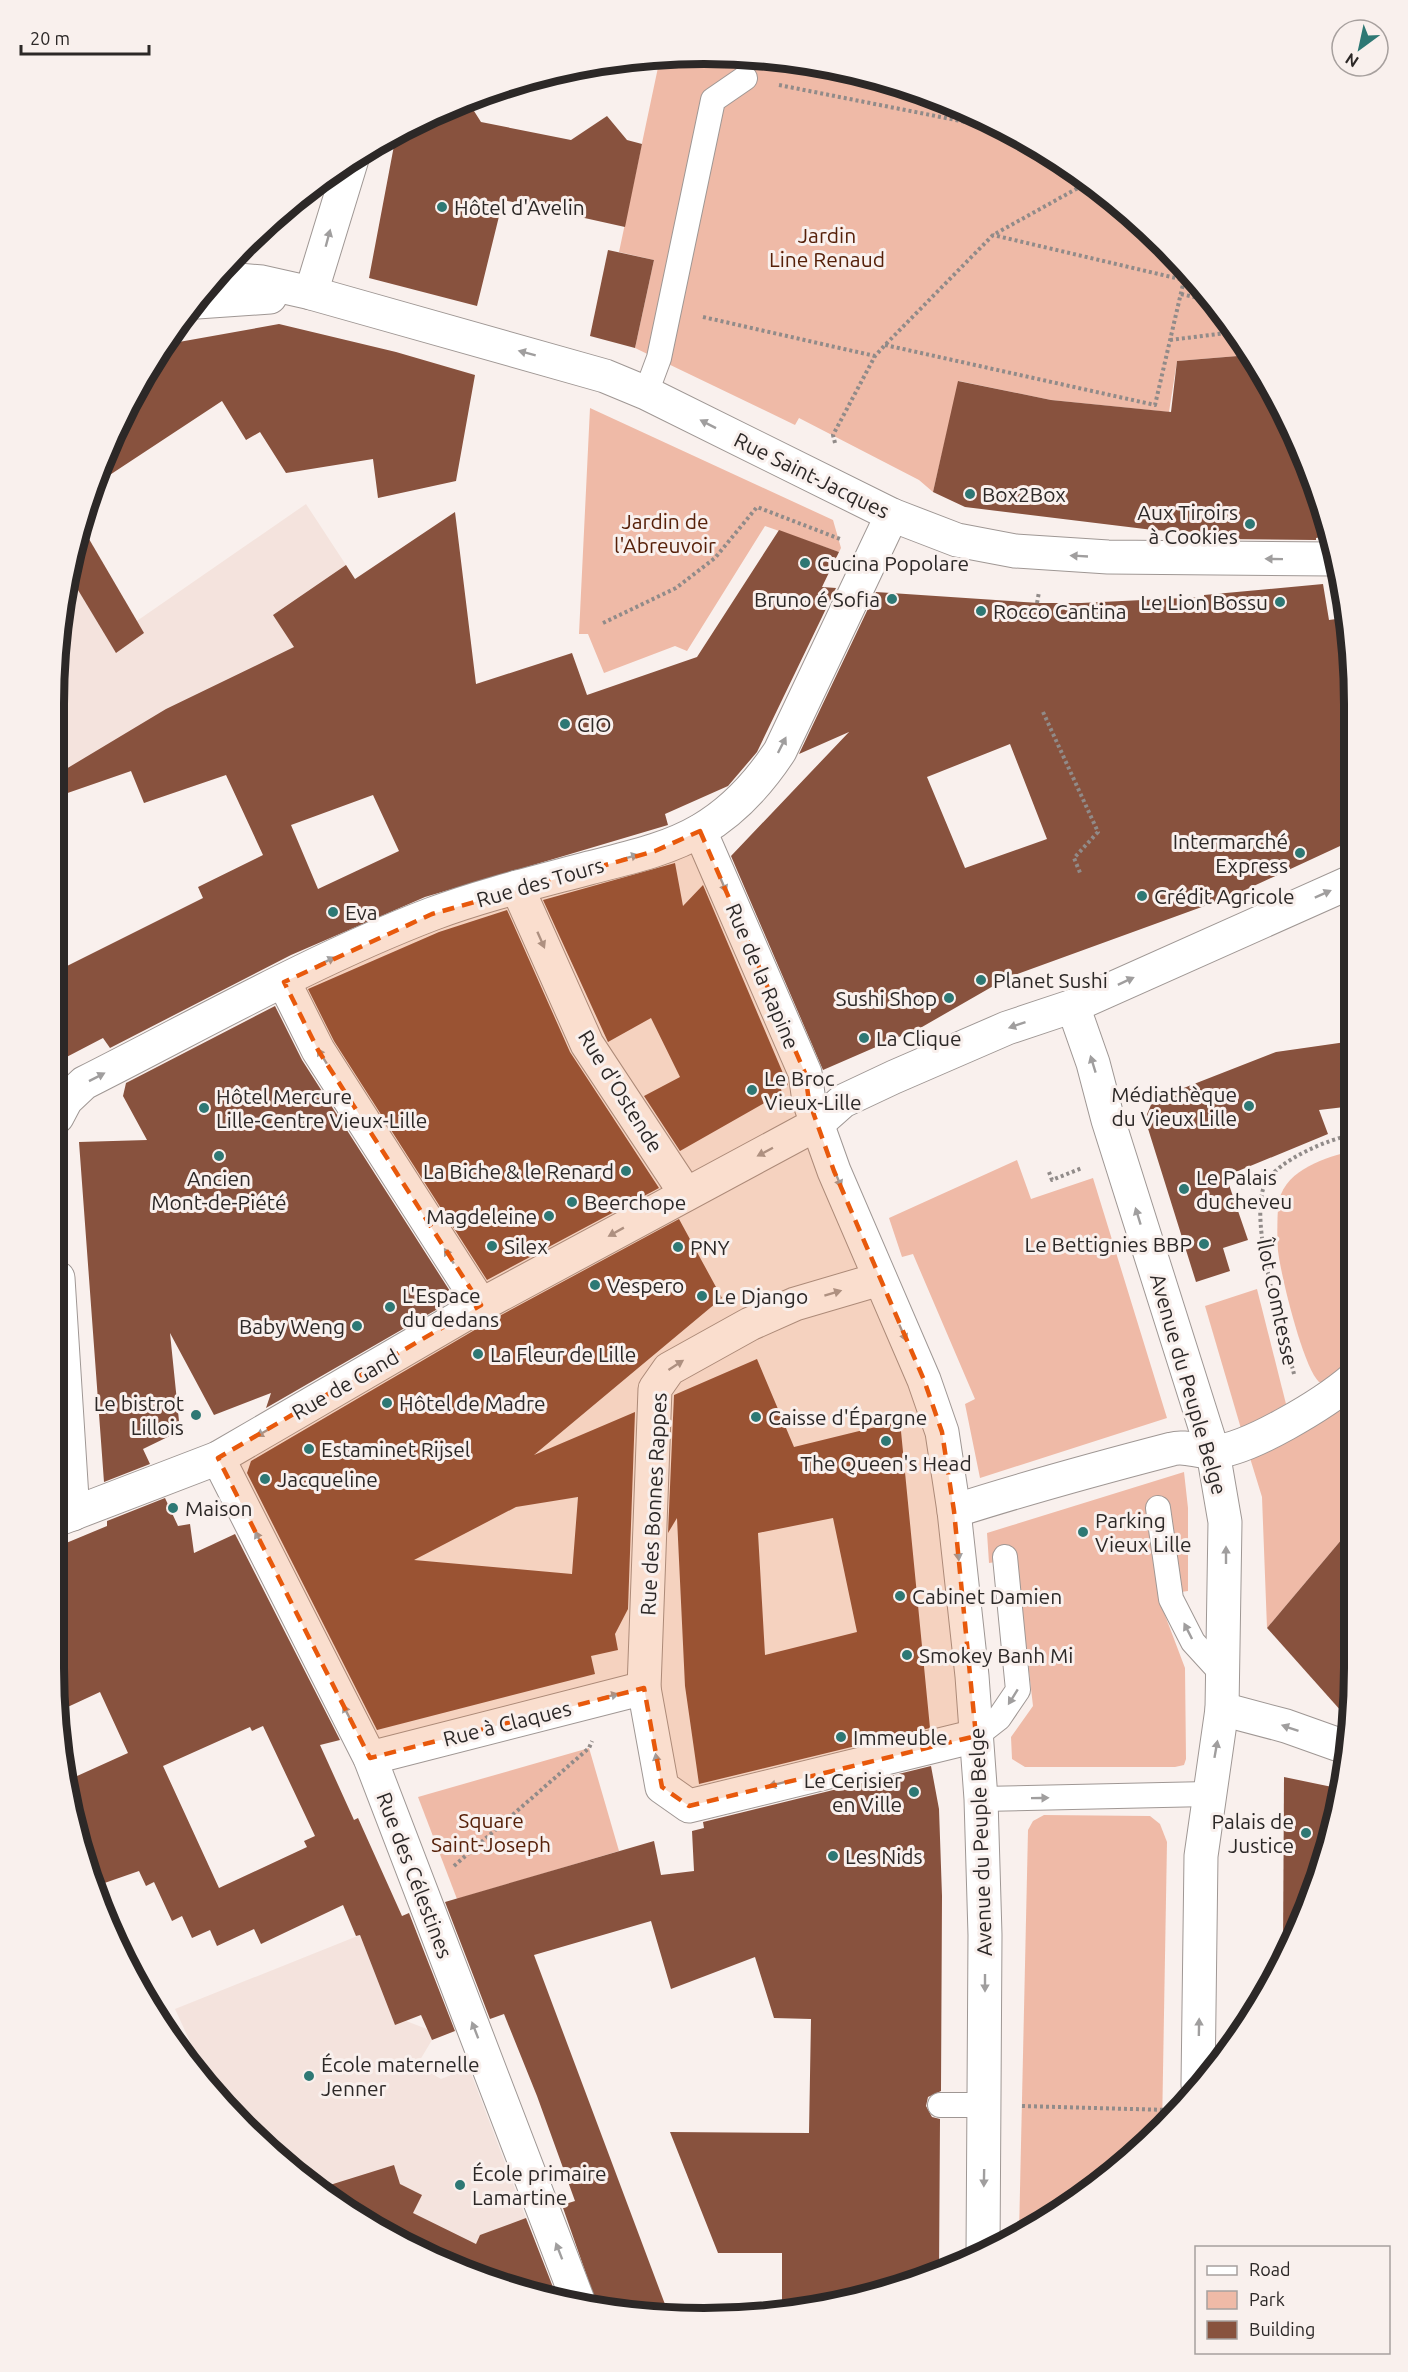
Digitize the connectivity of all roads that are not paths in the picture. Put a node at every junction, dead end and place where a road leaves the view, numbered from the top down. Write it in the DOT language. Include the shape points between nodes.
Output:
graph roads {
  1 [pos="745,78"];
  2 [pos="348,173"];
  3 [pos="226,279"];
  4 [pos="311,293"];
  5 [pos="207,302"];
  6 [pos="646,393"];
  7 [pos="892,515"];
  8 [pos="1327,559"];
  9 [pos="700,831"];
  10 [pos="1344,885"];
  11 [pos="517,887"];
  12 [pos="284,982"];
  13 [pos="1072,1006"];
  14 [pos="64,1104"];
  15 [pos="817,1124"];
  16 [pos="686,1194"];
  17 [pos="880,1279"];
  18 [pos="481,1305"];
  19 [pos="1344,1385"];
  20 [pos="1213,1452"];
  21 [pos="64,1457"];
  22 [pos="218,1458"];
  23 [pos="1158,1508"];
  24 [pos="954,1511"];
  25 [pos="66,1517"];
  26 [pos="1005,1557"];
  27 [pos="1224,1676"];
  28 [pos="644,1688"];
  29 [pos="1222,1709"];
  30 [pos="976,1736"];
  31 [pos="1339,1745"];
  32 [pos="370,1758"];
  33 [pos="1208,1794"];
  34 [pos="981,1799"];
  35 [pos="1198,2073"];
  36 [pos="940,2105"];
  37 [pos="986,2105"];
  38 [pos="983,2244"];
  39 [pos="576,2294"];
  1 -- 6 [label="lane" via="713,100 659,358"];
  4 -- 2 [label="street, one-way"];
  3 -- 4 [label="street, Rue Saint-Jacques"];
  4 -- 5 [label="street"];
  6 -- 4 [label="street, Rue Saint-Jacques, one-way" via="532,354"];
  7 -- 6 [label="street, Rue Saint-Jacques, one-way"];
  8 -- 7 [label="street, Rue Saint-Jacques, one-way" via="1108,557 1015,551 957,540"];
  9 -- 7 [label="street, Rue des Tours, one-way" via="735,806 764,776 780,751"];
  11 -- 9 [label="street, Rue des Tours, one-way" via="655,851"];
  9 -- 15 [label="street, Rue de la Rapine, one-way" via="805,1073"];
  13 -- 10 [label="street, Rue de Gand, one-way"];
  12 -- 11 [label="street, Rue des Tours, one-way" via="432,914"];
  11 -- 16 [label="street, Rue d'Ostende, one-way" via="587,1044"];
  14 -- 12 [label="street, Rue des Tours, one-way" via="84,1083"];
  18 -- 12 [label="street, one-way" via="318,1050"];
  13 -- 15 [label="street, Rue de Gand, one-way" via="1007,1028 894,1077 843,1101"];
  20 -- 13 [label="street, Avenue du Peuple Belge, one-way"];
  15 -- 16 [label="street, Rue de Gand, one-way"];
  15 -- 17 [label="street, Rue de la Rapine, one-way"];
  16 -- 18 [label="street, Rue de Gand, one-way"];
  17 -- 24 [label="street, Avenue du Peuple Belge, one-way" via="942,1432"];
  28 -- 17 [label="street, Rue des Bonnes Rappes, one-way" via="655,1389 669,1368 740,1329 795,1304"];
  18 -- 22 [label="street, Rue de Gand, one-way"];
  19 -- 20 [label="street" via="1303,1413 1246,1443"];
  20 -- 24 [label="street" via="1178,1447"];
  27 -- 20 [label="street, Avenue du Peuple Belge, one-way" via="1225,1522"];
  21 -- 25 [label="street"];
  22 -- 25 [label="street, Rue de Gand"];
  32 -- 22 [label="street, Rue des Célestines, one-way"];
  27 -- 23 [label="lane, one-way" via="1193,1642 1171,1599"];
  24 -- 30 [label="street, Avenue du Peuple Belge, one-way"];
  26 -- 30 [label="lane, one-way" via="1018,1690 999,1718"];
  27 -- 29 [label="street, Avenue du Peuple Belge"];
  30 -- 28 [label="street, Rue des Bonnes Rappes, one-way" via="689,1806 662,1787"];
  32 -- 28 [label="street, Rue à Claques, one-way"];
  31 -- 29 [label="street, one-way"];
  33 -- 29 [label="street, Avenue du Peuple Belge, one-way"];
  30 -- 34 [label="street, Avenue du Peuple Belge"];
  39 -- 32 [label="street, Rue des Célestines, one-way"];
  34 -- 33 [label="lane, one-way"];
  35 -- 33 [label="street, Avenue du Peuple Belge, one-way" via="1201,1856"];
  34 -- 37 [label="street, Avenue du Peuple Belge, one-way"];
  36 -- 37 [label="lane"];
  37 -- 38 [label="street, Avenue du Peuple Belge, one-way"];
}
